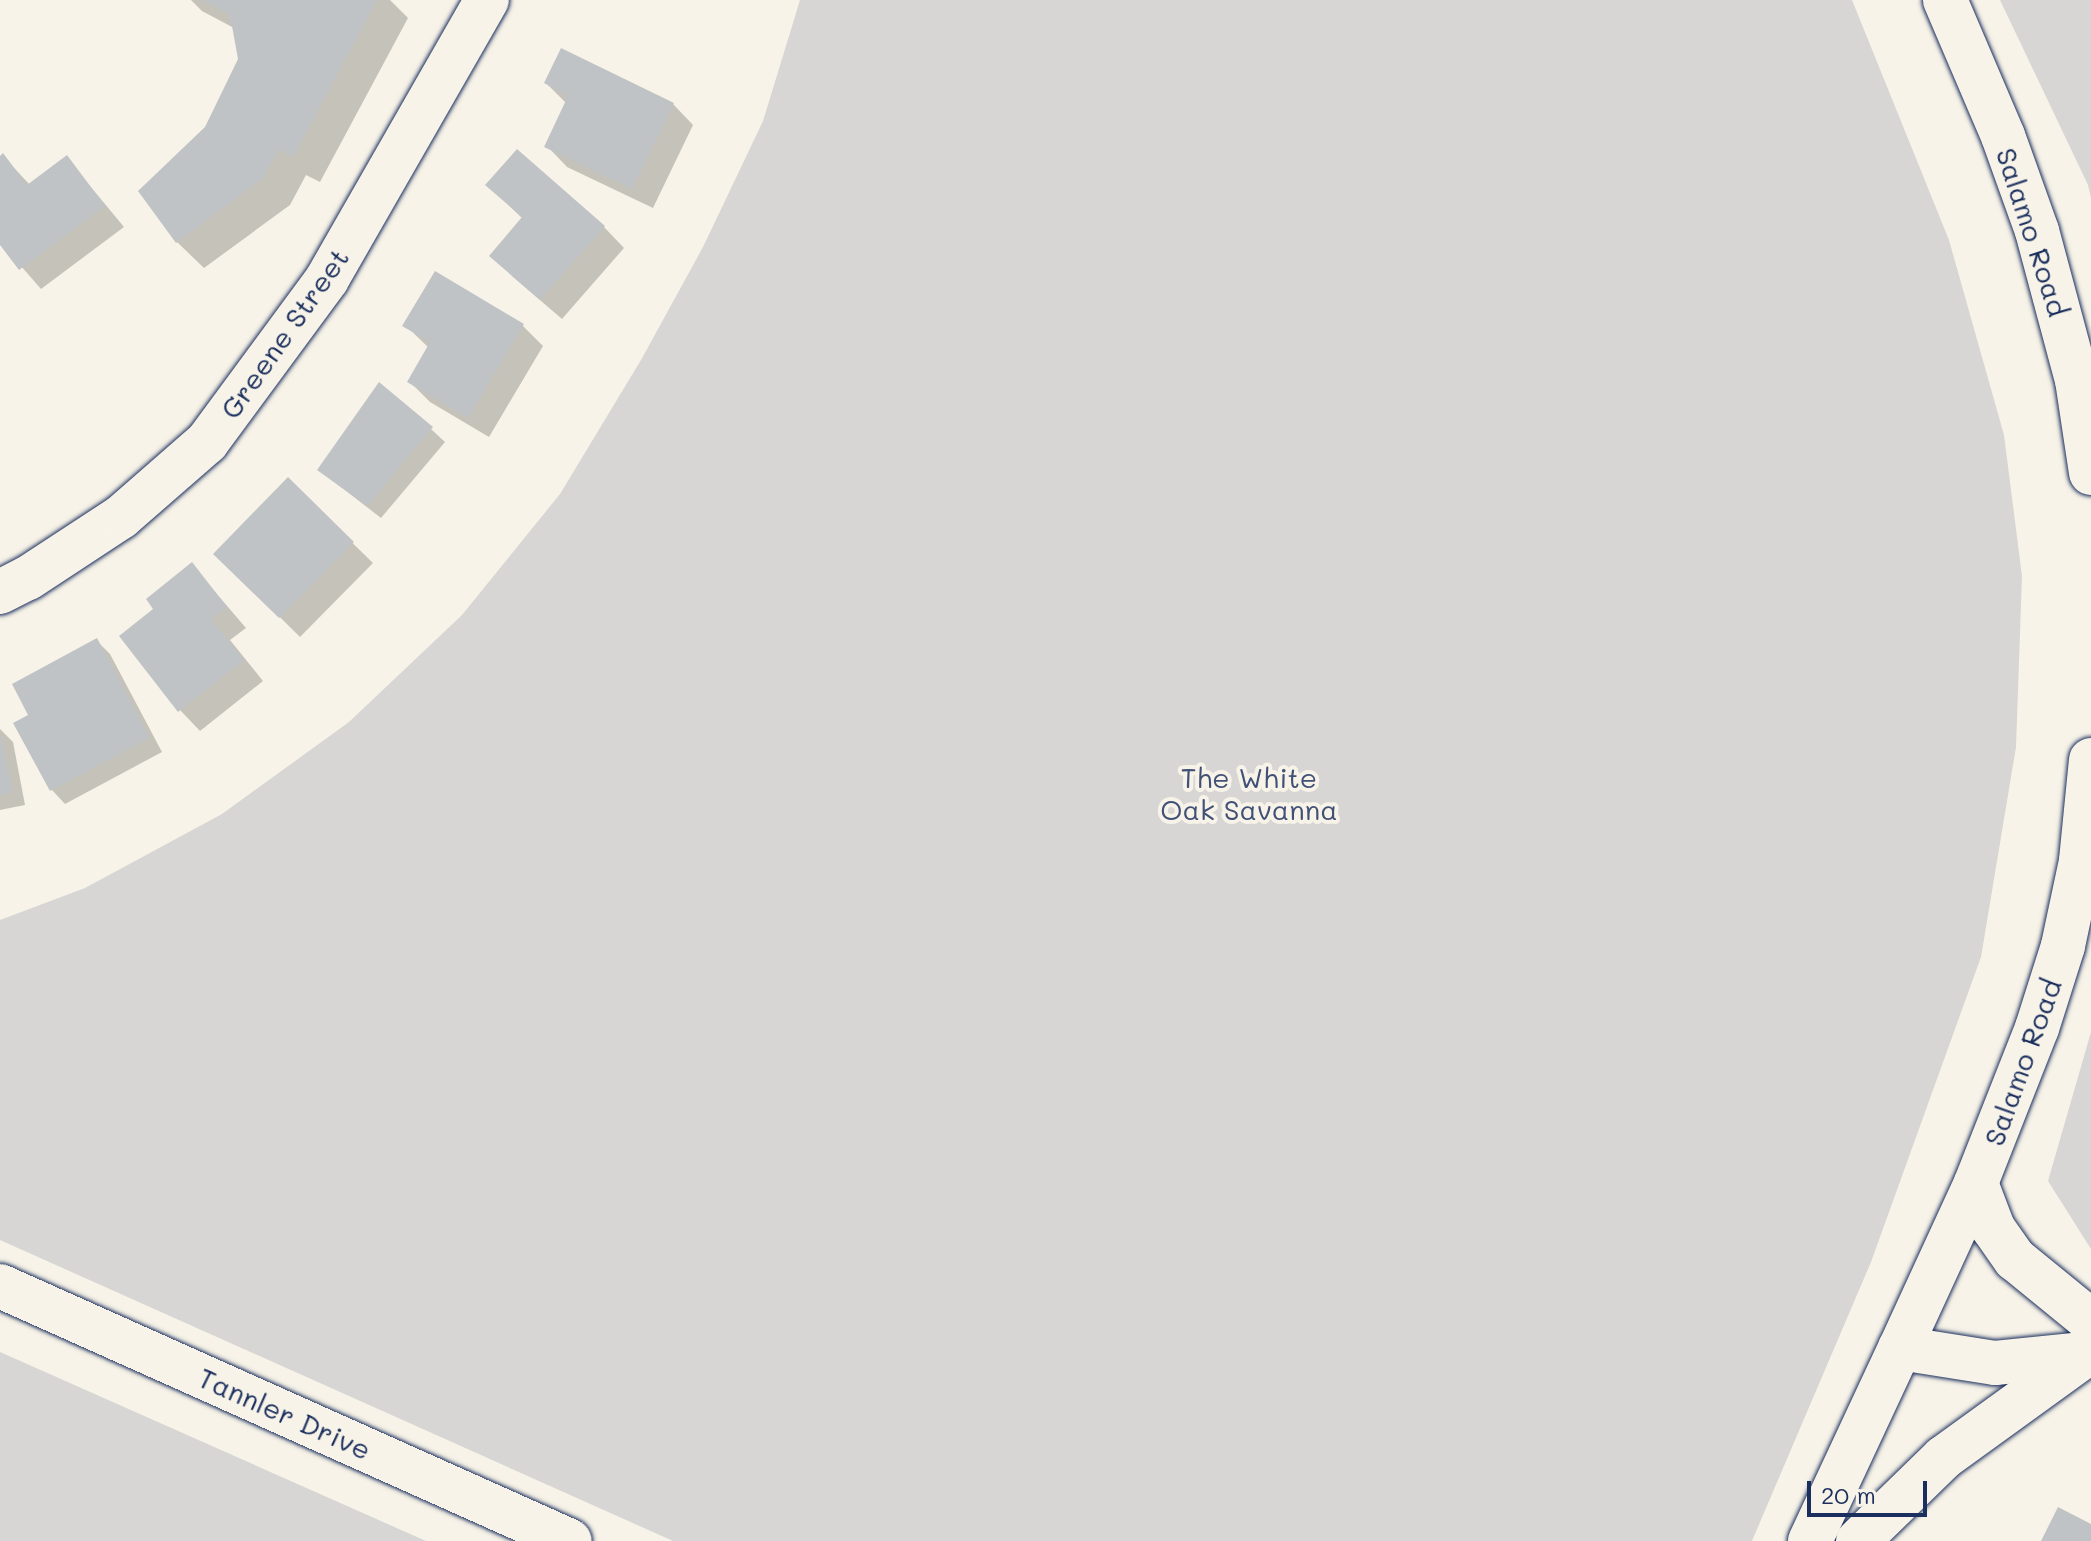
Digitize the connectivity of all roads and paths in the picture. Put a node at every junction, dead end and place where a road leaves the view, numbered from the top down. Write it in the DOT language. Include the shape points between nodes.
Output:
graph roads {
  1 [pos="487,0"];
  2 [pos="1945,0"];
  3 [pos="2091,473"];
  4 [pos="0,592"];
  5 [pos="2091,760"];
  6 [pos="1976,1183"];
  7 [pos="0,1286"];
  8 [pos="2089,1343"];
  9 [pos="1900,1348"];
  10 [pos="570,1541"];
  11 [pos="1810,1541"];
  12 [pos="1858,1541"];
  1 -- 4 [label="main road, Greene Street" via="327,279 207,442 121,517"];
  2 -- 3 [label="main road, Salamo Road" via="2037,231 2077,380"];
  5 -- 6 [label="main road, Salamo Road" via="2081,861 2063,946"];
  6 -- 8 [label="main road" via="1993,1228"];
  6 -- 9 [label="main road, Salamo Road"];
  7 -- 10 [label="main road, Tannler Drive"];
  8 -- 9 [label="main road" via="1995,1363"];
  8 -- 12 [label="main road" via="1943,1458"];
  9 -- 11 [label="main road, Salamo Road"];
}
